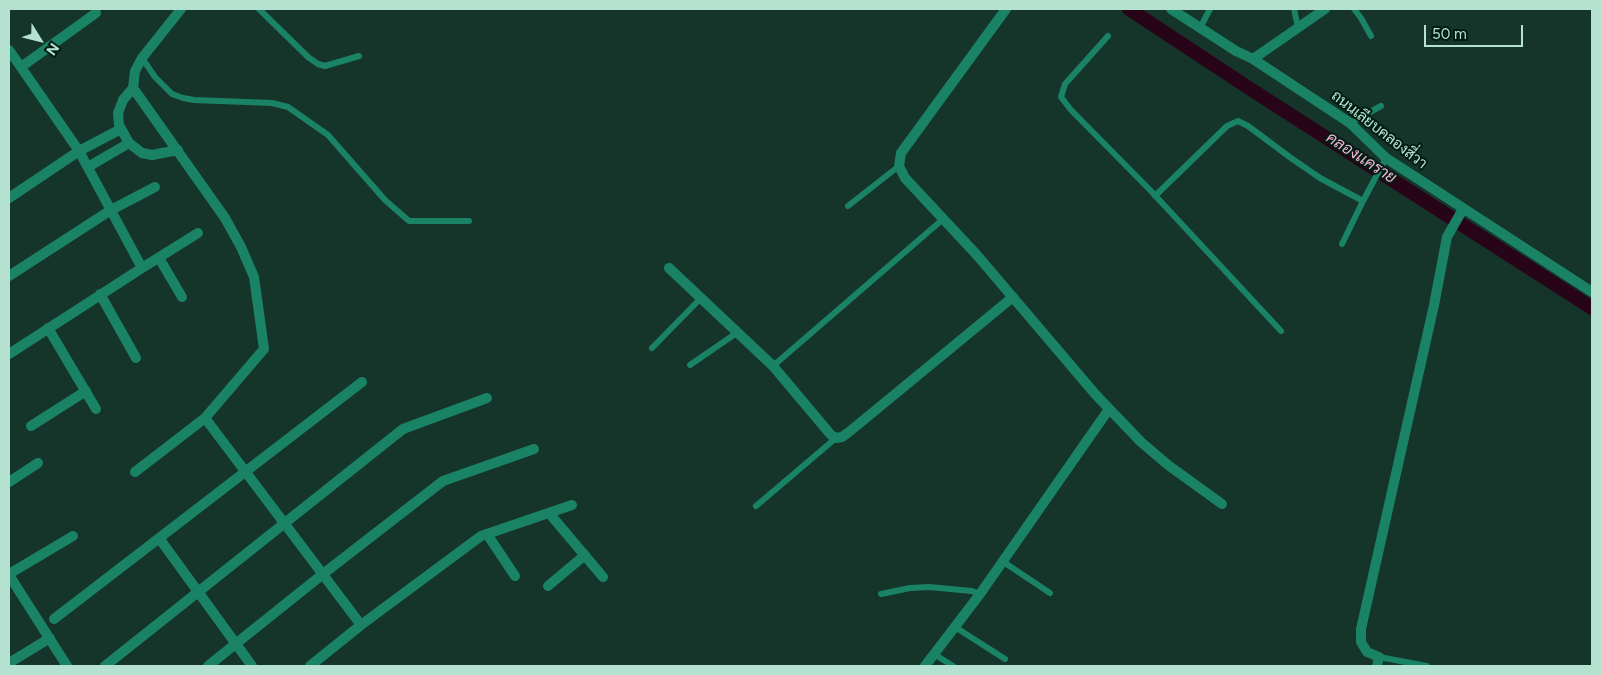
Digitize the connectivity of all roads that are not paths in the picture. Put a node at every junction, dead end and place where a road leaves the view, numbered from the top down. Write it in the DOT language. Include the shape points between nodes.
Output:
graph roads {
  1 [pos="181,9"];
  2 [pos="259,9"];
  3 [pos="1006,9"];
  4 [pos="1171,9"];
  5 [pos="1210,9"];
  6 [pos="1294,9"];
  7 [pos="1325,9"];
  8 [pos="1354,9"];
  9 [pos="96,13"];
  10 [pos="1200,28"];
  11 [pos="1298,28"];
  12 [pos="1108,36"];
  13 [pos="1371,36"];
  14 [pos="9,50"];
  15 [pos="359,56"];
  16 [pos="142,58"];
  17 [pos="1253,59"];
  18 [pos="21,68"];
  19 [pos="133,88"];
  20 [pos="1381,106"];
  21 [pos="1350,123"];
  22 [pos="121,129"];
  23 [pos="129,143"];
  24 [pos="178,150"];
  25 [pos="79,151"];
  26 [pos="1386,158"];
  27 [pos="899,166"];
  28 [pos="88,167"];
  29 [pos="155,187"];
  30 [pos="1155,196"];
  31 [pos="9,198"];
  32 [pos="1363,201"];
  33 [pos="848,206"];
  34 [pos="111,210"];
  35 [pos="1460,213"];
  36 [pos="942,220"];
  37 [pos="469,221"];
  38 [pos="198,233"];
  39 [pos="1342,244"];
  40 [pos="159,258"];
  41 [pos="142,268"];
  42 [pos="669,268"];
  43 [pos="9,276"];
  44 [pos="1592,292"];
  45 [pos="100,294"];
  46 [pos="182,297"];
  47 [pos="1014,297"];
  48 [pos="700,298"];
  49 [pos="48,328"];
  50 [pos="1281,331"];
  51 [pos="738,332"];
  52 [pos="652,348"];
  53 [pos="9,354"];
  54 [pos="136,358"];
  55 [pos="690,365"];
  56 [pos="773,366"];
  57 [pos="362,382"];
  58 [pos="86,391"];
  59 [pos="487,398"];
  60 [pos="96,409"];
  61 [pos="1109,409"];
  62 [pos="205,418"];
  63 [pos="30,426"];
  64 [pos="836,438"];
  65 [pos="534,450"];
  66 [pos="38,463"];
  67 [pos="135,472"];
  68 [pos="245,472"];
  69 [pos="9,482"];
  70 [pos="1222,504"];
  71 [pos="572,505"];
  72 [pos="756,506"];
  73 [pos="549,513"];
  74 [pos="284,524"];
  75 [pos="487,534"];
  76 [pos="73,536"];
  77 [pos="159,538"];
  78 [pos="585,555"];
  79 [pos="1002,561"];
  80 [pos="9,574"];
  81 [pos="322,574"];
  82 [pos="515,576"];
  83 [pos="603,577"];
  84 [pos="548,586"];
  85 [pos="198,593"];
  86 [pos="1050,593"];
  87 [pos="881,594"];
  88 [pos="980,594"];
  89 [pos="54,619"];
  90 [pos="361,625"];
  91 [pos="955,627"];
  92 [pos="50,638"];
  93 [pos="236,644"];
  94 [pos="934,654"];
  95 [pos="1004,659"];
  96 [pos="1378,662"];
  97 [pos="9,663"];
  98 [pos="67,666"];
  99 [pos="105,666"];
  100 [pos="208,666"];
  101 [pos="252,666"];
  102 [pos="310,666"];
  103 [pos="925,666"];
  104 [pos="953,666"];
  105 [pos="1427,666"];
  1 -- 16 [label="street"];
  2 -- 15 [label="lane" via="318,64 325,66"];
  3 -- 27 [label="street" via="901,153"];
  4 -- 10 [label="street, ถนนเลียบคลองสี่วา"];
  5 -- 10 [label="lane"];
  6 -- 11 [label="lane"];
  7 -- 11 [label="street"];
  8 -- 13 [label="lane"];
  9 -- 18 [label="street"];
  10 -- 17 [label="street, ถนนเลียบคลองสี่วา"];
  11 -- 17 [label="street"];
  12 -- 30 [label="lane" via="1065,84 1061,97"];
  14 -- 18 [label="street"];
  16 -- 19 [label="street" via="135,71"];
  16 -- 37 [label="lane" via="172,94 183,98 272,102 288,107 328,135 385,200 409,221"];
  17 -- 21 [label="street, ถนนเลียบคลองสี่วา"];
  18 -- 25 [label="street"];
  19 -- 22 [label="street" via="118,113"];
  19 -- 24 [label="street"];
  20 -- 21 [label="lane"];
  21 -- 26 [label="street, ถนนเลียบคลองสี่วา"];
  22 -- 23 [label="street"];
  22 -- 25 [label="street"];
  23 -- 24 [label="street" via="142,153 152,155"];
  23 -- 28 [label="street"];
  24 -- 62 [label="street" via="225,218 254,277 264,348"];
  25 -- 28 [label="street"];
  25 -- 31 [label="street"];
  26 -- 32 [label="lane"];
  26 -- 35 [label="street, ถนนเลียบคลองสี่วา"];
  27 -- 33 [label="lane"];
  27 -- 36 [label="street"];
  28 -- 34 [label="street"];
  29 -- 34 [label="street"];
  30 -- 32 [label="lane" via="1227,126 1238,121 1320,178"];
  30 -- 50 [label="lane"];
  32 -- 39 [label="lane"];
  34 -- 41 [label="street"];
  34 -- 43 [label="street"];
  35 -- 44 [label="street, ถนนเลียบคลองสี่วา"];
  35 -- 96 [label="street" via="1448,237 1361,629 1361,642"];
  36 -- 47 [label="street"];
  36 -- 56 [label="lane"];
  38 -- 40 [label="street"];
  40 -- 41 [label="street"];
  40 -- 46 [label="street"];
  41 -- 45 [label="street"];
  42 -- 48 [label="street"];
  45 -- 49 [label="street"];
  45 -- 54 [label="street"];
  47 -- 61 [label="street"];
  47 -- 64 [label="street" via="849,432"];
  48 -- 51 [label="street"];
  48 -- 52 [label="lane"];
  49 -- 53 [label="street"];
  49 -- 58 [label="street"];
  51 -- 55 [label="lane"];
  51 -- 56 [label="street"];
  56 -- 64 [label="street"];
  57 -- 68 [label="street"];
  58 -- 60 [label="street"];
  58 -- 63 [label="street"];
  59 -- 74 [label="street" via="403,429"];
  61 -- 70 [label="street" via="1140,442"];
  61 -- 79 [label="street"];
  62 -- 67 [label="street"];
  62 -- 68 [label="street"];
  64 -- 72 [label="lane"];
  65 -- 81 [label="street" via="443,481"];
  66 -- 69 [label="street"];
  68 -- 74 [label="street"];
  68 -- 77 [label="street"];
  71 -- 73 [label="street"];
  73 -- 75 [label="street"];
  73 -- 78 [label="street"];
  74 -- 81 [label="street"];
  74 -- 85 [label="street"];
  75 -- 82 [label="street"];
  75 -- 90 [label="street"];
  76 -- 80 [label="street"];
  77 -- 85 [label="street"];
  77 -- 89 [label="street"];
  78 -- 83 [label="street"];
  78 -- 84 [label="street"];
  79 -- 86 [label="lane"];
  79 -- 88 [label="street"];
  80 -- 92 [label="street"];
  81 -- 90 [label="street"];
  81 -- 93 [label="street"];
  85 -- 93 [label="street"];
  85 -- 99 [label="street"];
  87 -- 88 [label="lane" via="929,587"];
  88 -- 91 [label="street"];
  90 -- 102 [label="street"];
  91 -- 94 [label="street"];
  91 -- 95 [label="lane"];
  92 -- 97 [label="street"];
  92 -- 98 [label="street"];
  93 -- 100 [label="street"];
  93 -- 101 [label="street"];
  94 -- 103 [label="street"];
  94 -- 104 [label="lane"];
  96 -- 105 [label="lane"];
}
